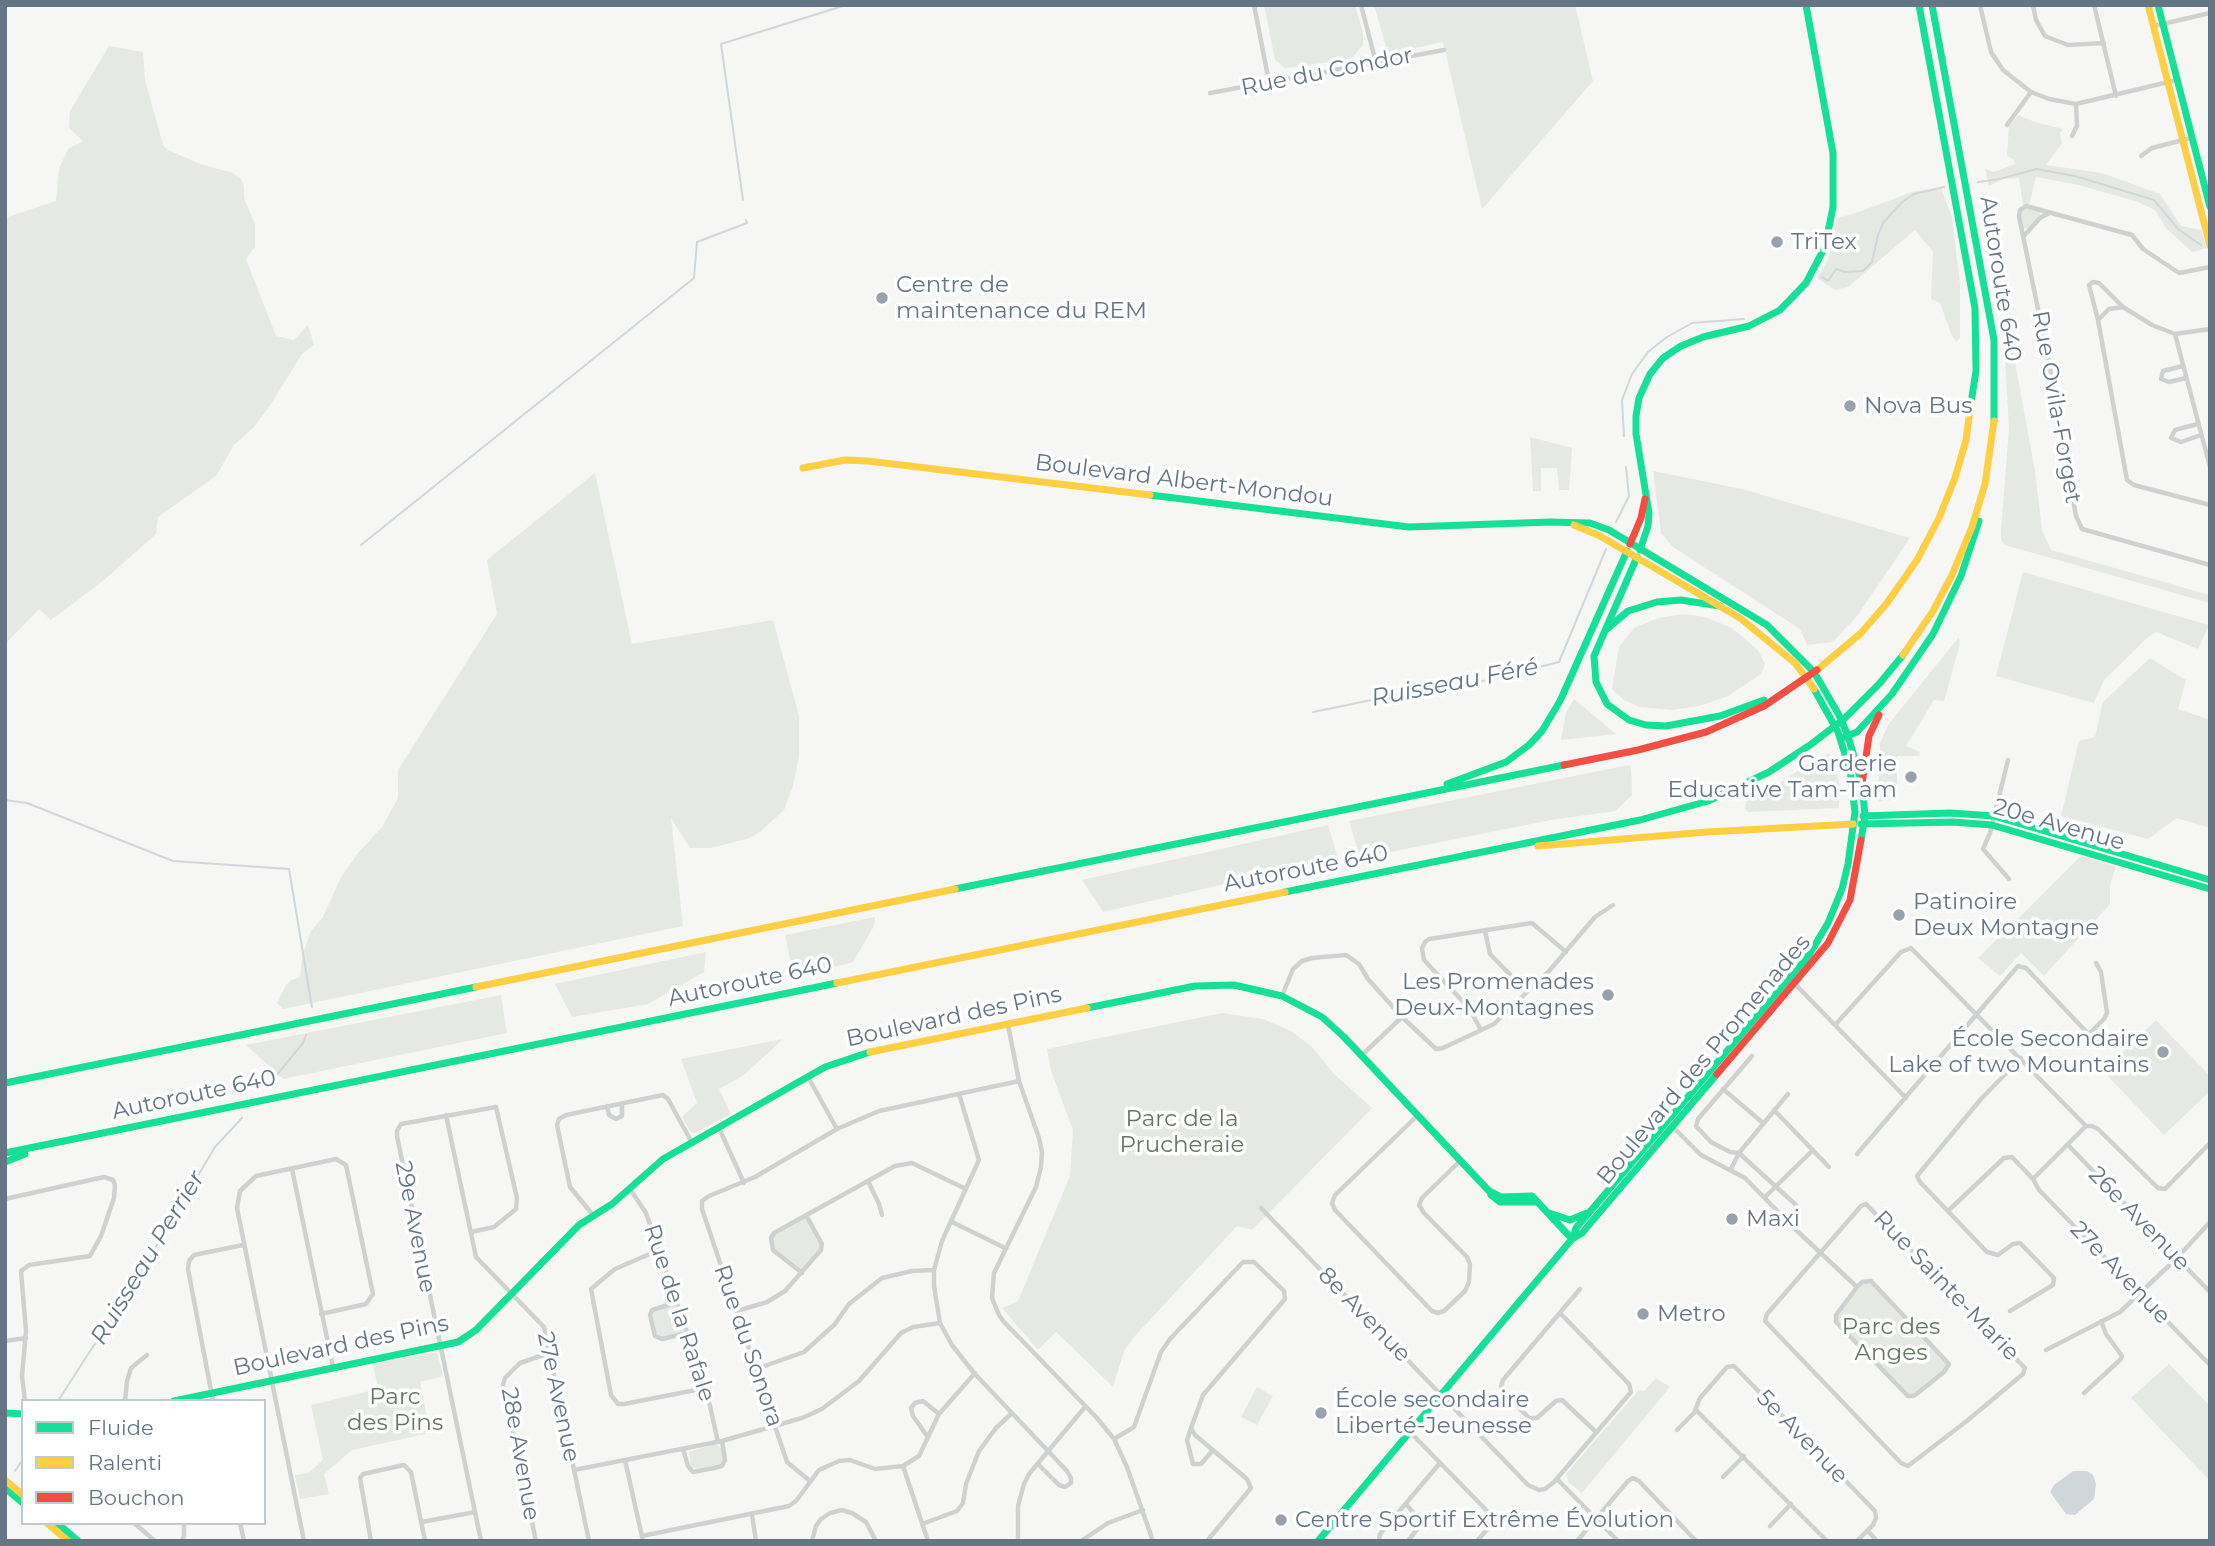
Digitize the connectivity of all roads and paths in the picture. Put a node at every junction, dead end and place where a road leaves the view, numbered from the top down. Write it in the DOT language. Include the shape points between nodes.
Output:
graph roads {
  1 [pos="1254,5"];
  2 [pos="1361,5"];
  3 [pos="1807,5"];
  4 [pos="1919,5"];
  5 [pos="1932,5"];
  6 [pos="1980,5"];
  7 [pos="2034,5"];
  8 [pos="2094,5"];
  9 [pos="2148,5"];
  10 [pos="2158,5"];
  11 [pos="2210,13"];
  12 [pos="2158,25"];
  13 [pos="2104,43"];
  14 [pos="1444,50"];
  15 [pos="1376,63"];
  16 [pos="2172,81"];
  17 [pos="1269,82"];
  18 [pos="2031,92"];
  19 [pos="1210,93"];
  20 [pos="2116,96"];
  21 [pos="2076,104"];
  22 [pos="2007,125"];
  23 [pos="2072,136"];
  24 [pos="2187,139"];
  25 [pos="2141,156"];
  26 [pos="2209,204"];
  27 [pos="2200,205"];
  28 [pos="2049,213"];
  29 [pos="2023,237"];
  30 [pos="2210,246"];
  31 [pos="2210,267"];
  32 [pos="2123,307"];
  33 [pos="2098,320"];
  34 [pos="2210,329"];
  35 [pos="2175,334"];
  36 [pos="2183,366"];
  37 [pos="2186,378"];
  38 [pos="2198,424"];
  39 [pos="2201,435"];
  40 [pos="2210,467"];
  41 [pos="803,468"];
  42 [pos="1646,492"];
  43 [pos="2210,505"];
  44 [pos="1561,522"];
  45 [pos="1631,542"];
  46 [pos="1640,548"];
  47 [pos="1627,551"];
  48 [pos="1965,556"];
  49 [pos="1637,557"];
  50 [pos="2210,565"];
  51 [pos="1720,606"];
  52 [pos="1603,632"];
  53 [pos="1794,687"];
  54 [pos="1892,694"];
  55 [pos="1844,737"];
  56 [pos="2008,760"];
  57 [pos="1862,784"];
  58 [pos="1416,795"];
  59 [pos="1854,820"];
  60 [pos="1864,820"];
  61 [pos="1993,820"];
  62 [pos="1515,846"];
  63 [pos="2009,879"];
  64 [pos="2210,880"];
  65 [pos="2210,889"];
  66 [pos="1613,905"];
  67 [pos="1485,930"];
  68 [pos="1566,952"];
  69 [pos="2096,963"];
  70 [pos="1792,981"];
  71 [pos="1526,992"];
  72 [pos="1282,996"];
  73 [pos="1977,1014"];
  74 [pos="1402,1017"];
  75 [pos="1008,1025"];
  76 [pos="1835,1025"];
  77 [pos="1481,1030"];
  78 [pos="2089,1034"];
  79 [pos="2096,1042"];
  80 [pos="1360,1056"];
  81 [pos="1752,1056"];
  82 [pos="2021,1058"];
  83 [pos="808,1076"];
  84 [pos="1019,1081"];
  85 [pos="5,1083"];
  86 [pos="1723,1089"];
  87 [pos="958,1094"];
  88 [pos="1788,1094"];
  89 [pos="1906,1098"];
  90 [pos="622,1103"];
  91 [pos="607,1106"];
  92 [pos="1774,1110"];
  93 [pos="446,1115"];
  94 [pos="1417,1116"];
  95 [pos="1670,1124"];
  96 [pos="1763,1124"];
  97 [pos="2086,1126"];
  98 [pos="719,1128"];
  99 [pos="837,1129"];
  100 [pos="691,1142"];
  101 [pos="2210,1143"];
  102 [pos="46,1145"];
  103 [pos="2068,1145"];
  104 [pos="1813,1150"];
  105 [pos="5,1153"];
  106 [pos="1739,1153"];
  107 [pos="1857,1154"];
  108 [pos="5,1161"];
  109 [pos="1460,1161"];
  110 [pos="1829,1167"];
  111 [pos="292,1169"];
  112 [pos="1731,1169"];
  113 [pos="2033,1180"];
  114 [pos="867,1181"];
  115 [pos="744,1183"];
  116 [pos="1776,1187"];
  117 [pos="629,1189"];
  118 [pos="966,1189"];
  119 [pos="1765,1197"];
  120 [pos="5,1199"];
  121 [pos="1796,1205"];
  122 [pos="1261,1208"];
  123 [pos="1948,1211"];
  124 [pos="1545,1212"];
  125 [pos="1590,1212"];
  126 [pos="593,1215"];
  127 [pos="806,1215"];
  128 [pos="882,1215"];
  129 [pos="951,1222"];
  130 [pos="2210,1222"];
  131 [pos="471,1232"];
  132 [pos="1572,1239"];
  133 [pos="243,1245"];
  134 [pos="1005,1248"];
  135 [pos="659,1250"];
  136 [pos="1820,1253"];
  137 [pos="2177,1258"];
  138 [pos="934,1270"];
  139 [pos="802,1273"];
  140 [pos="1857,1287"];
  141 [pos="1580,1289"];
  142 [pos="2210,1292"];
  143 [pos="511,1293"];
  144 [pos="2140,1294"];
  145 [pos="677,1302"];
  146 [pos="737,1311"];
  147 [pos="2010,1311"];
  148 [pos="321,1314"];
  149 [pos="1561,1314"];
  150 [pos="2101,1321"];
  151 [pos="940,1323"];
  152 [pos="687,1333"];
  153 [pos="26,1338"];
  154 [pos="5,1340"];
  155 [pos="439,1346"];
  156 [pos="2046,1350"];
  157 [pos="549,1353"];
  158 [pos="147,1355"];
  159 [pos="2210,1365"];
  160 [pos="333,1368"];
  161 [pos="756,1369"];
  162 [pos="975,1373"];
  163 [pos="271,1382"];
  164 [pos="706,1388"];
  165 [pos="2084,1394"];
  166 [pos="1441,1396"];
  167 [pos="212,1397"];
  168 [pos="25,1399"];
  169 [pos="125,1399"];
  170 [pos="193,1399"];
  171 [pos="1085,1407"];
  172 [pos="1696,1409"];
  173 [pos="1012,1413"];
  174 [pos="939,1414"];
  175 [pos="775,1427"];
  176 [pos="1191,1428"];
  177 [pos="1677,1430"];
  178 [pos="1410,1432"];
  179 [pos="1596,1432"];
  180 [pos="927,1436"];
  181 [pos="1114,1440"];
  182 [pos="720,1441"];
  183 [pos="683,1449"];
  184 [pos="1213,1450"];
  185 [pos="1048,1452"];
  186 [pos="1744,1456"];
  187 [pos="625,1460"];
  188 [pos="1440,1463"];
  189 [pos="1038,1464"];
  190 [pos="903,1466"];
  191 [pos="574,1470"];
  192 [pos="1723,1477"];
  193 [pos="1557,1479"];
  194 [pos="5,1480"];
  195 [pos="810,1481"];
  196 [pos="5,1488"];
  197 [pos="21,1493"];
  198 [pos="21,1501"];
  199 [pos="1406,1504"];
  200 [pos="1791,1504"];
  201 [pos="1143,1510"];
  202 [pos="475,1512"];
  203 [pos="751,1516"];
  204 [pos="1596,1517"];
  205 [pos="422,1522"];
  206 [pos="922,1524"];
  207 [pos="49,1525"];
  208 [pos="59,1525"];
  209 [pos="136,1525"];
  210 [pos="1770,1526"];
  211 [pos="1868,1531"];
  212 [pos="643,1538"];
  213 [pos="68,1541"];
  214 [pos="78,1541"];
  215 [pos="155,1541"];
  216 [pos="304,1541"];
  217 [pos="371,1541"];
  218 [pos="425,1541"];
  219 [pos="481,1541"];
  220 [pos="536,1541"];
  221 [pos="589,1541"];
  222 [pos="756,1541"];
  223 [pos="812,1541"];
  224 [pos="876,1541"];
  225 [pos="928,1541"];
  226 [pos="1018,1541"];
  227 [pos="1081,1541"];
  228 [pos="1153,1541"];
  229 [pos="1207,1541"];
  230 [pos="1318,1541"];
  231 [pos="1379,1541"];
  232 [pos="1408,1541"];
  233 [pos="1478,1541"];
  234 [pos="1577,1541"];
  235 [pos="1618,1541"];
  236 [pos="1696,1541"];
  237 [pos="1827,1541"];
  238 [pos="1857,1541"];
  239 [pos="1877,1541"];
  1 -- 17 [label="street"];
  2 -- 15 [label="street"];
  3 -- 42 [label="main road" via="1833,153 1833,199 1825,247 1803,288 1774,314 1681,346 1652,371 1636,416"];
  4 -- 53 [label="main road, Autoroute 640" via="1969,265 1976,334 1975,390 1966,440 1936,525 1887,603 1861,632"];
  5 -- 48 [label="main road, Autoroute 640" via="1994,340 1995,416 1987,474"];
  6 -- 18 [label="street" via="1992,52 2003,70"];
  7 -- 13 [label="street" via="2045,36 2068,45"];
  8 -- 13 [label="street"];
  9 -- 12 [label="main road"];
  10 -- 12 [label="main road"];
  11 -- 12 [label="street"];
  12 -- 16 [label="main road"];
  13 -- 20 [label="street"];
  14 -- 15 [label="street, Rue du Condor"];
  15 -- 17 [label="street, Rue du Condor"];
  16 -- 20 [label="street"];
  16 -- 24 [label="main road"];
  17 -- 19 [label="street, Rue du Condor"];
  18 -- 21 [label="street"];
  18 -- 22 [label="street"];
  20 -- 21 [label="street"];
  21 -- 23 [label="street" via="2077,126"];
  24 -- 25 [label="street" via="2152,148"];
  24 -- 26 [label="main road"];
  24 -- 27 [label="main road"];
  26 -- 27 [label="street"];
  27 -- 30 [label="main road"];
  28 -- 29 [label="street"];
  28 -- 29 [label="street, Rue Ovila-Forget" via="2026,206 2020,210"];
  28 -- 31 [label="street, Rue Ovila-Forget" via="2132,235 2143,249 2179,273"];
  29 -- 50 [label="street, Rue Ovila-Forget" via="2082,529"];
  32 -- 33 [label="street" via="2109,309"];
  32 -- 33 [label="street" via="2093,282 2089,291"];
  32 -- 35 [label="street"];
  33 -- 43 [label="street" via="2127,480"];
  34 -- 35 [label="street"];
  35 -- 36 [label="street"];
  36 -- 37 [label="street"];
  36 -- 37 [label="street" via="2163,371 2161,379"];
  37 -- 38 [label="street"];
  38 -- 39 [label="street"];
  38 -- 39 [label="street" via="2175,430 2171,438 2181,442"];
  39 -- 40 [label="street"];
  41 -- 44 [label="main road, Boulevard Albert-Mondou" via="868,461 1409,527"];
  42 -- 45 [label="main road"];
  42 -- 46 [label="main road" via="1649,520"];
  44 -- 45 [label="main road, Boulevard Albert-Mondou" via="1595,524"];
  44 -- 47 [label="main road, Boulevard Albert-Mondou"];
  45 -- 46 [label="main road, Boulevard des Promenades"];
  45 -- 47 [label="main road"];
  46 -- 49 [label="main road"];
  46 -- 55 [label="main road, Boulevard des Promenades" via="1755,617 1789,645 1822,684"];
  47 -- 49 [label="main road, Boulevard des Promenades"];
  47 -- 58 [label="main road" via="1560,701 1539,735 1501,764"];
  48 -- 54 [label="main road" via="1933,634"];
  48 -- 62 [label="main road, Autoroute 640" via="1924,627 1886,676 1822,736 1769,772 1700,804"];
  49 -- 51 [label="main road, Boulevard des Promenades"];
  49 -- 52 [label="main road"];
  51 -- 52 [label="main road" via="1675,600 1651,603 1622,615"];
  51 -- 55 [label="main road, Boulevard des Promenades" via="1763,634 1799,667"];
  52 -- 53 [label="main road" via="1594,656 1596,682 1611,708 1634,722 1666,726 1703,720"];
  53 -- 58 [label="main road, Autoroute 640" via="1745,715 1686,738"];
  54 -- 55 [label="main road" via="1864,725"];
  54 -- 57 [label="main road" via="1871,731"];
  55 -- 57 [label="main road, Boulevard des Promenades"];
  55 -- 59 [label="main road, Boulevard des Promenades"];
  56 -- 61 [label="street"];
  57 -- 60 [label="main road, Boulevard des Promenades"];
  58 -- 85 [label="main road, Autoroute 640"];
  59 -- 60 [label="main road, 20e Avenue"];
  59 -- 62 [label="main road, 20e Avenue"];
  59 -- 70 [label="main road, Boulevard des Promenades" via="1837,903"];
  60 -- 61 [label="main road, 20e Avenue"];
  60 -- 70 [label="main road, Boulevard des Promenades" via="1850,900 1825,948"];
  61 -- 63 [label="street" via="1983,849"];
  61 -- 64 [label="main road, 20e Avenue"];
  61 -- 65 [label="main road, 20e Avenue"];
  62 -- 102 [label="main road, Autoroute 640"];
  66 -- 68 [label="street" via="1595,916"];
  67 -- 68 [label="street" via="1532,923"];
  67 -- 71 [label="street" via="1490,954"];
  67 -- 77 [label="street" via="1429,939 1422,948 1424,960 1469,1008"];
  68 -- 71 [label="street"];
  69 -- 78 [label="street" via="2108,1013"];
  70 -- 76 [label="street"];
  70 -- 95 [label="main road, Boulevard des Promenades"];
  71 -- 77 [label="street" via="1494,1024"];
  72 -- 74 [label="street" via="1293,969 1302,961 1346,956 1359,964"];
  72 -- 75 [label="main road, Boulevard des Pins" via="1211,985"];
  72 -- 80 [label="main road, Boulevard des Pins" via="1322,1017"];
  73 -- 76 [label="street" via="1908,947"];
  73 -- 78 [label="street" via="2020,965"];
  73 -- 82 [label="street"];
  73 -- 89 [label="street"];
  74 -- 77 [label="street" via="1437,1049"];
  74 -- 80 [label="street"];
  75 -- 83 [label="main road, Boulevard des Pins" via="871,1052"];
  75 -- 84 [label="street"];
  76 -- 89 [label="street"];
  78 -- 79 [label="street"];
  80 -- 94 [label="main road, Boulevard des Pins"];
  81 -- 86 [label="street"];
  82 -- 97 [label="street"];
  82 -- 123 [label="street" via="1918,1174"];
  83 -- 98 [label="main road, Boulevard des Pins"];
  83 -- 99 [label="street"];
  84 -- 87 [label="street"];
  84 -- 134 [label="street" via="1039,1138 1041,1167 1036,1187"];
  86 -- 96 [label="street"];
  86 -- 106 [label="street" via="1696,1126 1714,1144"];
  87 -- 99 [label="street" via="878,1111"];
  87 -- 118 [label="street" via="979,1160"];
  88 -- 92 [label="street"];
  89 -- 107 [label="street"];
  90 -- 91 [label="street"];
  90 -- 91 [label="street" via="622,1116 615,1119"];
  90 -- 100 [label="street" via="663,1095"];
  91 -- 126 [label="street" via="558,1121 570,1187"];
  92 -- 96 [label="street"];
  92 -- 104 [label="street"];
  93 -- 131 [label="street, 27e Avenue"];
  93 -- 131 [label="street" via="496,1107 517,1198 516,1209 504,1221"];
  93 -- 155 [label="street, 29e Avenue" via="401,1124 397,1130"];
  94 -- 109 [label="main road, Boulevard des Pins"];
  94 -- 109 [label="street" via="1332,1203 1438,1313 1465,1291 1470,1264 1419,1205"];
  95 -- 112 [label="street" via="1701,1155"];
  95 -- 125 [label="main road, Boulevard des Promenades"];
  95 -- 132 [label="main road, Boulevard des Promenades" via="1582,1233"];
  96 -- 106 [label="street"];
  97 -- 101 [label="street" via="2095,1127 2158,1188 2165,1189"];
  97 -- 103 [label="street"];
  98 -- 100 [label="main road, Boulevard des Pins"];
  98 -- 115 [label="street"];
  99 -- 115 [label="street"];
  100 -- 117 [label="main road, Boulevard des Pins"];
  102 -- 105 [label="main road, Autoroute 640"];
  102 -- 108 [label="main road"];
  103 -- 113 [label="street"];
  103 -- 137 [label="street, 26e Avenue"];
  104 -- 110 [label="street"];
  104 -- 116 [label="street"];
  106 -- 112 [label="street"];
  106 -- 116 [label="street"];
  109 -- 124 [label="main road, Boulevard des Pins" via="1493,1199 1536,1202"];
  111 -- 133 [label="street" via="256,1176 240,1191 237,1208"];
  111 -- 148 [label="street"];
  111 -- 148 [label="street" via="336,1159 346,1165 373,1294 366,1304"];
  112 -- 119 [label="street"];
  113 -- 123 [label="street, 27e Avenue" via="2012,1157 2006,1157"];
  113 -- 144 [label="street, 27e Avenue"];
  114 -- 118 [label="street" via="907,1162"];
  114 -- 127 [label="street"];
  114 -- 128 [label="street"];
  115 -- 146 [label="street, Rue du Sonora" via="702,1201"];
  116 -- 119 [label="street"];
  116 -- 121 [label="street"];
  117 -- 126 [label="main road, Boulevard des Pins"];
  117 -- 135 [label="street, Rue de la Rafale" via="646,1213"];
  118 -- 129 [label="street"];
  119 -- 136 [label="street"];
  120 -- 153 [label="street" via="104,1177 115,1185 101,1236 90,1256 29,1265 21,1271"];
  122 -- 166 [label="street, 8e Avenue"];
  123 -- 147 [label="street" via="1986,1252 1998,1255 2020,1243 2054,1278 2053,1285"];
  124 -- 125 [label="main road" via="1570,1220"];
  124 -- 132 [label="main road"];
  125 -- 132 [label="main road, Boulevard des Promenades"];
  126 -- 143 [label="main road, Boulevard des Pins"];
  127 -- 139 [label="street" via="822,1248"];
  127 -- 139 [label="street" via="771,1238 776,1254"];
  129 -- 134 [label="street"];
  129 -- 138 [label="street"];
  130 -- 137 [label="street"];
  131 -- 143 [label="street, 27e Avenue" via="478,1260"];
  132 -- 166 [label="main road, Boulevard des Promenades"];
  133 -- 163 [label="street"];
  133 -- 167 [label="street" via="194,1255 189,1261"];
  134 -- 171 [label="street" via="992,1281 994,1306"];
  135 -- 145 [label="street, Rue de la Rafale"];
  135 -- 164 [label="street" via="615,1269 592,1289 611,1395 618,1404 625,1404"];
  136 -- 136 [label="street, Rue Sainte-Marie" via="1866,1204 2023,1364 2023,1374 1918,1460 1908,1466 1901,1463 1765,1321"];
  136 -- 140 [label="street"];
  137 -- 142 [label="street, 26e Avenue"];
  137 -- 144 [label="street"];
  138 -- 151 [label="street"];
  138 -- 161 [label="street" via="882,1278 849,1304 804,1352"];
  139 -- 146 [label="street" via="777,1297"];
  140 -- 140 [label="street" via="1871,1281 1949,1364 1914,1396 1908,1396 1836,1322 1836,1315"];
  141 -- 149 [label="street"];
  143 -- 155 [label="main road, Boulevard des Pins" via="467,1337"];
  143 -- 157 [label="street, 27e Avenue" via="542,1322"];
  144 -- 150 [label="street"];
  144 -- 159 [label="street, 27e Avenue"];
  145 -- 152 [label="street, Rue de la Rafale"];
  145 -- 152 [label="street" via="652,1310 653,1331 662,1339"];
  146 -- 161 [label="street, Rue du Sonora"];
  148 -- 160 [label="street"];
  149 -- 179 [label="street" via="1629,1384 1631,1392"];
  149 -- 179 [label="street" via="1501,1386 1529,1418 1537,1418 1562,1400"];
  150 -- 156 [label="street"];
  150 -- 165 [label="street" via="2122,1356"];
  151 -- 162 [label="street"];
  151 -- 175 [label="street" via="901,1333 841,1397"];
  152 -- 164 [label="street, Rue de la Rafale"];
  153 -- 154 [label="street"];
  153 -- 168 [label="street"];
  155 -- 160 [label="main road, Boulevard des Pins"];
  155 -- 202 [label="street, 29e Avenue"];
  157 -- 191 [label="street, 27e Avenue"];
  157 -- 220 [label="street, 28e Avenue" via="520,1363 503,1385"];
  158 -- 169 [label="street" via="131,1368"];
  160 -- 163 [label="main road, Boulevard des Pins"];
  161 -- 175 [label="street, Rue du Sonora"];
  162 -- 173 [label="street"];
  162 -- 174 [label="street"];
  163 -- 167 [label="main road, Boulevard des Pins"];
  163 -- 216 [label="street"];
  164 -- 182 [label="street, Rue de la Rafale"];
  166 -- 178 [label="main road, Boulevard des Promenades"];
  166 -- 193 [label="street, 8e Avenue" via="1528,1485 1545,1489"];
  167 -- 170 [label="main road, Boulevard des Pins"];
  171 -- 181 [label="street"];
  171 -- 185 [label="street"];
  172 -- 177 [label="street"];
  172 -- 186 [label="street"];
  172 -- 211 [label="street, 5e Avenue" via="1709,1387 1727,1367 1734,1366 1875,1511"];
  173 -- 185 [label="street"];
  173 -- 206 [label="street" via="979,1451 957,1511"];
  174 -- 180 [label="street"];
  174 -- 180 [label="street" via="923,1401 911,1408"];
  175 -- 182 [label="street"];
  175 -- 195 [label="street, Rue du Sonora" via="788,1462"];
  176 -- 181 [label="street" via="1203,1395 1285,1299 1284,1291 1254,1262 1243,1262 1170,1339 1134,1427"];
  176 -- 184 [label="street"];
  176 -- 184 [label="street" via="1186,1440 1193,1464 1200,1464"];
  178 -- 188 [label="street"];
  178 -- 230 [label="main road, Boulevard des Promenades"];
  179 -- 193 [label="street"];
  180 -- 190 [label="street" via="919,1456"];
  181 -- 201 [label="street"];
  182 -- 183 [label="street"];
  182 -- 183 [label="street" via="725,1460 714,1468 693,1472"];
  183 -- 187 [label="street"];
  184 -- 229 [label="street" via="1247,1479 1251,1488"];
  185 -- 189 [label="street"];
  185 -- 189 [label="street" via="1067,1471 1070,1483 1059,1485"];
  186 -- 192 [label="street"];
  186 -- 200 [label="street"];
  187 -- 191 [label="street"];
  187 -- 212 [label="street"];
  188 -- 199 [label="street"];
  188 -- 233 [label="street" via="1492,1516 1491,1525"];
  189 -- 226 [label="street" via="1020,1495"];
  190 -- 195 [label="street" via="875,1468 839,1461 825,1465"];
  190 -- 206 [label="street"];
  191 -- 221 [label="street, 27e Avenue"];
  193 -- 204 [label="street"];
  194 -- 197 [label="main road"];
  195 -- 203 [label="street" via="789,1506"];
  196 -- 198 [label="main road"];
  199 -- 231 [label="street"];
  199 -- 232 [label="street" via="1422,1524"];
  200 -- 210 [label="street"];
  200 -- 237 [label="street"];
  201 -- 227 [label="street" via="1108,1523"];
  201 -- 228 [label="street"];
  202 -- 205 [label="street"];
  202 -- 219 [label="street, 29e Avenue"];
  203 -- 212 [label="street"];
  203 -- 222 [label="street"];
  204 -- 234 [label="street"];
  204 -- 235 [label="street"];
  204 -- 236 [label="street" via="1633,1478"];
  205 -- 217 [label="street" via="409,1468 404,1465 363,1474 359,1483"];
  205 -- 218 [label="street"];
  206 -- 225 [label="street"];
  207 -- 213 [label="main road"];
  208 -- 214 [label="main road"];
  209 -- 215 [label="street"];
  211 -- 238 [label="street"];
  211 -- 239 [label="street"];
  223 -- 224 [label="street" via="821,1519 842,1510 866,1522"];
}
